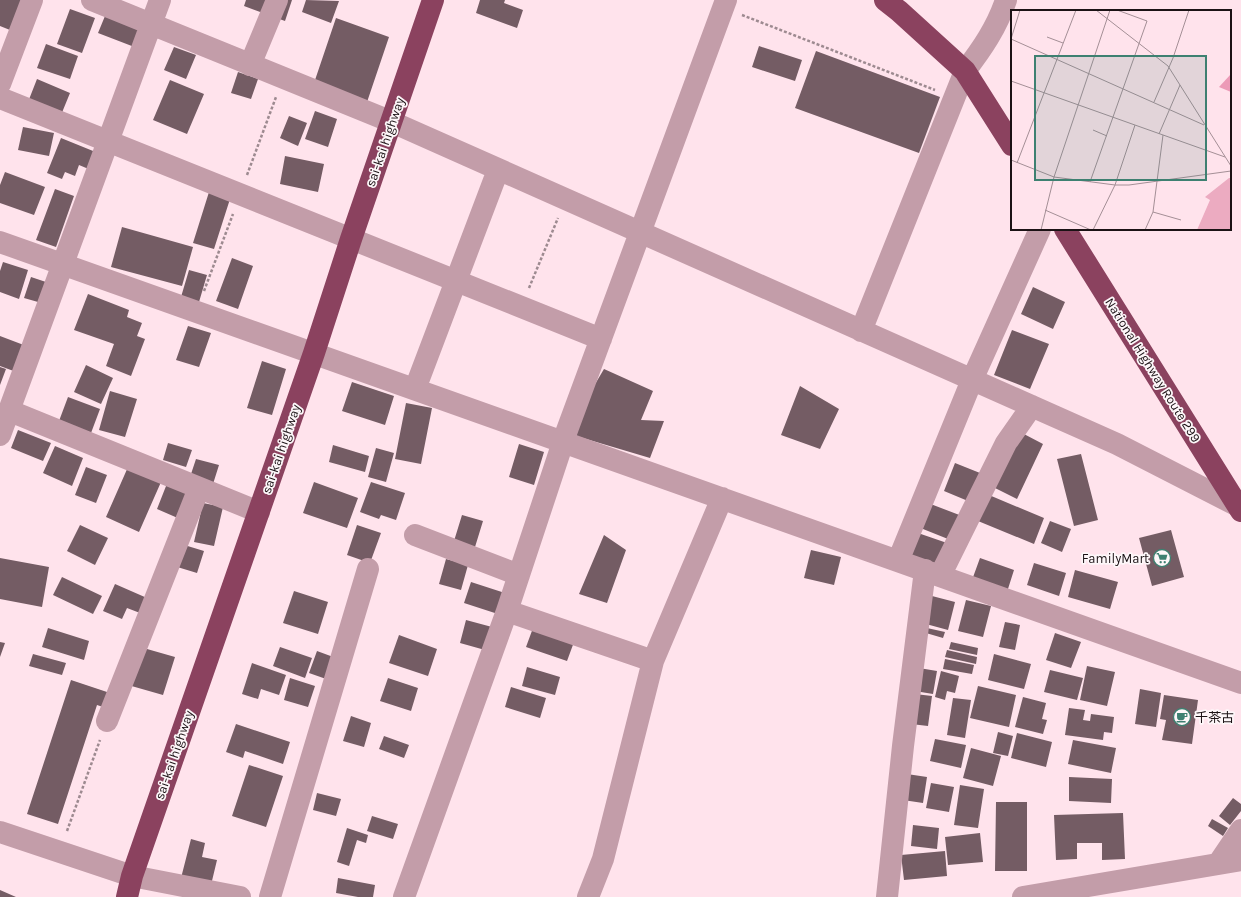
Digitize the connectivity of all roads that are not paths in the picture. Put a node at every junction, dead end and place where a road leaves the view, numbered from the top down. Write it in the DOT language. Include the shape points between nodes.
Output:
graph roads {
  1 [pos="32,0"];
  2 [pos="92,0"];
  3 [pos="160,0"];
  4 [pos="277,0"];
  5 [pos="433,0"];
  6 [pos="885,0"];
  7 [pos="1006,0"];
  8 [pos="724,4"];
  9 [pos="151,23"];
  10 [pos="250,65"];
  11 [pos="965,71"];
  12 [pos="0,84"];
  13 [pos="0,98"];
  14 [pos="392,122"];
  15 [pos="108,142"];
  16 [pos="1011,143"];
  17 [pos="498,170"];
  18 [pos="1040,230"];
  19 [pos="1066,230"];
  20 [pos="640,233"];
  21 [pos="351,239"];
  22 [pos="0,242"];
  23 [pos="64,264"];
  24 [pos="456,281"];
  25 [pos="861,331"];
  26 [pos="601,339"];
  27 [pos="314,353"];
  28 [pos="972,380"];
  29 [pos="415,389"];
  30 [pos="1032,406"];
  31 [pos="10,411"];
  32 [pos="0,435"];
  33 [pos="563,442"];
  34 [pos="199,488"];
  35 [pos="722,498"];
  36 [pos="1239,508"];
  37 [pos="259,512"];
  38 [pos="415,535"];
  39 [pos="898,561"];
  40 [pos="368,568"];
  41 [pos="932,573"];
  42 [pos="519,575"];
  43 [pos="507,611"];
  44 [pos="653,661"];
  45 [pos="1241,683"];
  46 [pos="107,721"];
  47 [pos="1241,830"];
  48 [pos="0,832"];
  49 [pos="1241,860"];
  50 [pos="1218,864"];
  51 [pos="132,876"];
  52 [pos="127,897"];
  53 [pos="240,897"];
  54 [pos="270,897"];
  55 [pos="404,897"];
  56 [pos="588,897"];
  57 [pos="887,897"];
  58 [pos="1023,897"];
  1 -- 12 [label="street"];
  2 -- 9 [label="street"];
  3 -- 9 [label="street"];
  4 -- 10 [label="street"];
  5 -- 14 [label="highway, sai-kai highway"];
  6 -- 11 [label="highway"];
  7 -- 11 [label="street" via="987,42"];
  8 -- 20 [label="street"];
  9 -- 10 [label="street"];
  9 -- 15 [label="street"];
  10 -- 14 [label="street"];
  11 -- 16 [label="highway"];
  11 -- 25 [label="street"];
  13 -- 15 [label="street"];
  14 -- 17 [label="street"];
  14 -- 21 [label="highway, sai-kai highway"];
  15 -- 21 [label="street"];
  15 -- 23 [label="street"];
  17 -- 20 [label="street"];
  17 -- 24 [label="street"];
  18 -- 28 [label="street"];
  19 -- 36 [label="highway, National Highway Route 299"];
  20 -- 25 [label="street"];
  20 -- 26 [label="street"];
  21 -- 24 [label="street"];
  21 -- 27 [label="highway, sai-kai highway"];
  22 -- 23 [label="street"];
  23 -- 27 [label="street"];
  23 -- 31 [label="street"];
  24 -- 26 [label="street"];
  24 -- 29 [label="street"];
  25 -- 28 [label="street"];
  26 -- 33 [label="street"];
  27 -- 29 [label="street"];
  27 -- 37 [label="highway, sai-kai highway"];
  28 -- 30 [label="street"];
  28 -- 39 [label="street"];
  29 -- 33 [label="street"];
  30 -- 36 [label="street" via="1117,444"];
  30 -- 41 [label="street" via="1006,443"];
  31 -- 32 [label="street"];
  31 -- 34 [label="street"];
  33 -- 35 [label="street"];
  33 -- 42 [label="street"];
  34 -- 37 [label="street"];
  34 -- 46 [label="street"];
  35 -- 39 [label="street"];
  35 -- 44 [label="street"];
  37 -- 51 [label="highway, sai-kai highway"];
  38 -- 42 [label="street"];
  39 -- 41 [label="street"];
  40 -- 54 [label="street"];
  41 -- 45 [label="street"];
  41 -- 57 [label="street" via="902,753"];
  42 -- 43 [label="street"];
  43 -- 44 [label="street"];
  43 -- 55 [label="street"];
  44 -- 56 [label="street" via="603,859"];
  47 -- 50 [label="street"];
  48 -- 51 [label="street"];
  49 -- 50 [label="street"];
  50 -- 58 [label="street"];
  51 -- 52 [label="highway, sai-kai highway"];
  51 -- 53 [label="street"];
}
